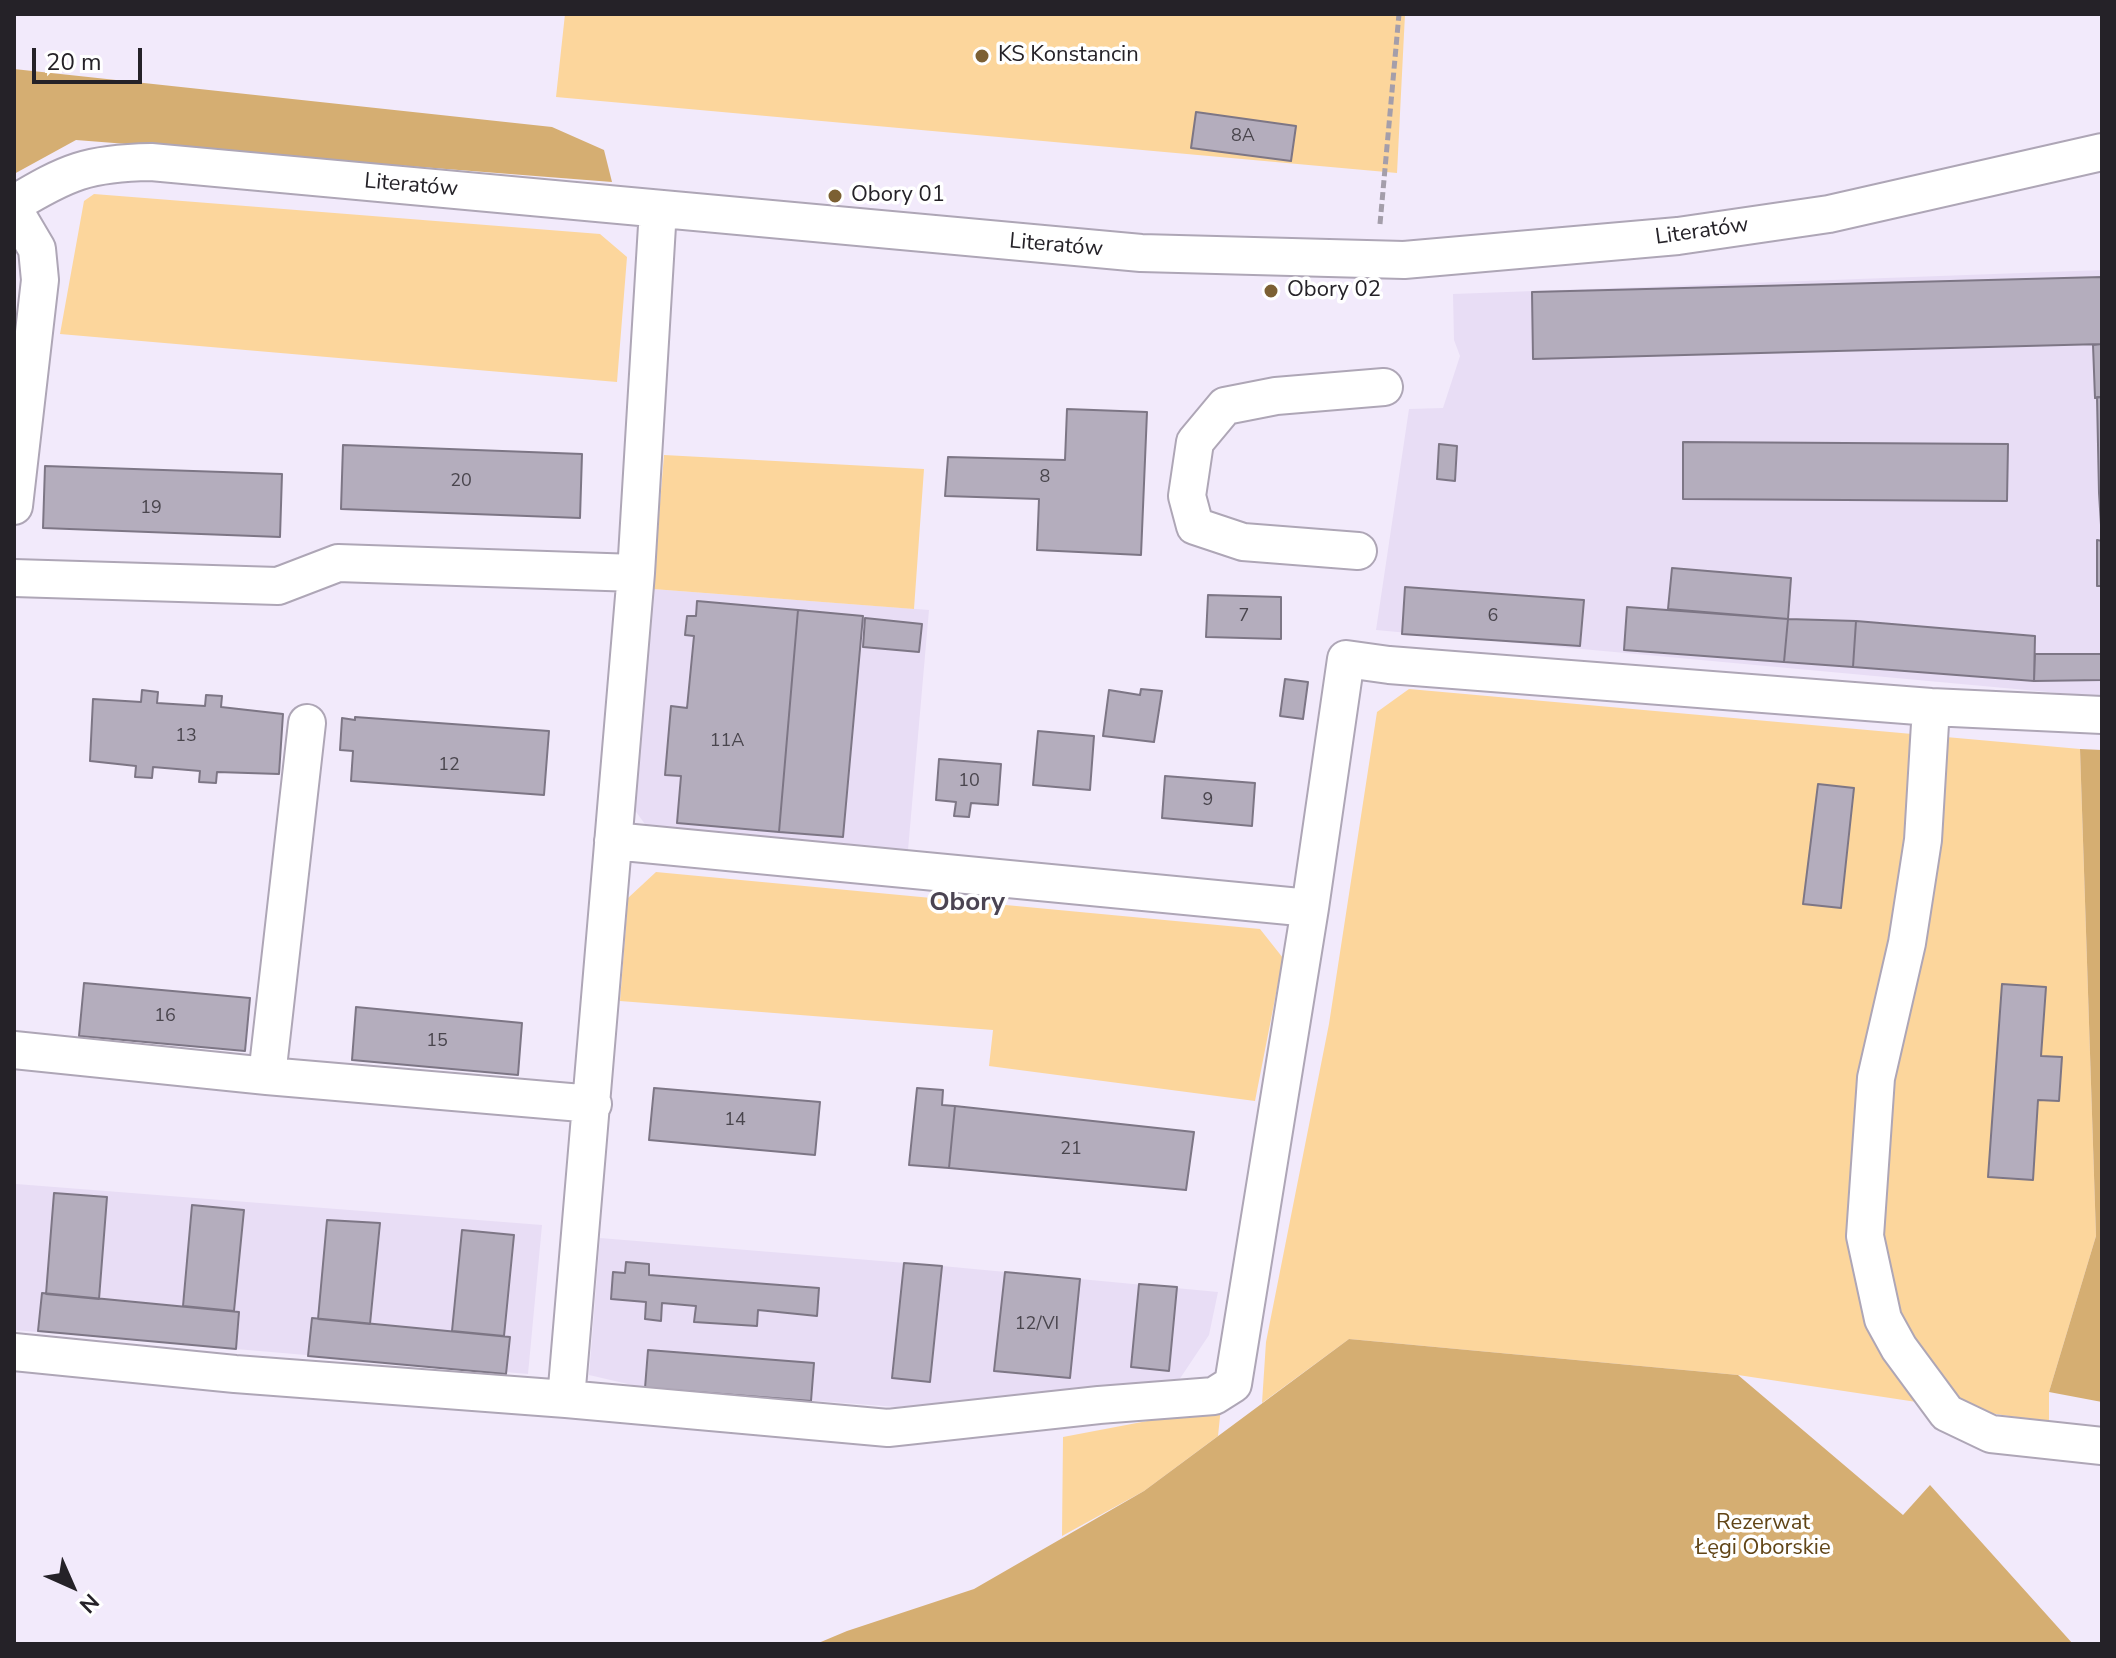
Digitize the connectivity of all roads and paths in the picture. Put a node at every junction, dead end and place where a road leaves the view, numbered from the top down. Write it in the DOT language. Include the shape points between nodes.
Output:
graph roads {
  1 [pos="1399,14"];
  2 [pos="2102,152"];
  3 [pos="14,207"];
  4 [pos="658,209"];
  5 [pos="1376,260"];
  6 [pos="1384,387"];
  7 [pos="14,506"];
  8 [pos="1358,551"];
  9 [pos="636,573"];
  10 [pos="14,578"];
  11 [pos="1931,707"];
  12 [pos="2102,715"];
  13 [pos="307,723"];
  14 [pos="613,841"];
  15 [pos="1310,908"];
  16 [pos="14,1050"];
  17 [pos="267,1076"];
  18 [pos="593,1104"];
  19 [pos="14,1352"];
  20 [pos="566,1399"];
  21 [pos="2102,1446"];
  1 -- 5 [label="path"];
  2 -- 5 [label="street, Literatów" via="1829,214 1708,232"];
  3 -- 4 [label="street, Literatów" via="52,181 86,167 151,162"];
  3 -- 7 [label="street" via="37,249 40,280"];
  4 -- 5 [label="street, Literatów" via="1141,253"];
  4 -- 9 [label="street"];
  6 -- 8 [label="street" via="1225,406 1195,442 1187,496 1195,526 1243,542"];
  9 -- 10 [label="street" via="338,563 278,586"];
  9 -- 14 [label="street"];
  11 -- 12 [label="street"];
  11 -- 15 [label="street" via="1346,659"];
  11 -- 21 [label="street" via="1907,943 1876,1078 1865,1236 1883,1319 1947,1413 1991,1434"];
  13 -- 17 [label="street"];
  14 -- 15 [label="street"];
  14 -- 18 [label="street"];
  15 -- 20 [label="street" via="1233,1384 1214,1396 888,1428"];
  16 -- 17 [label="street"];
  17 -- 18 [label="street"];
  18 -- 20 [label="street"];
  19 -- 20 [label="street"];
}
